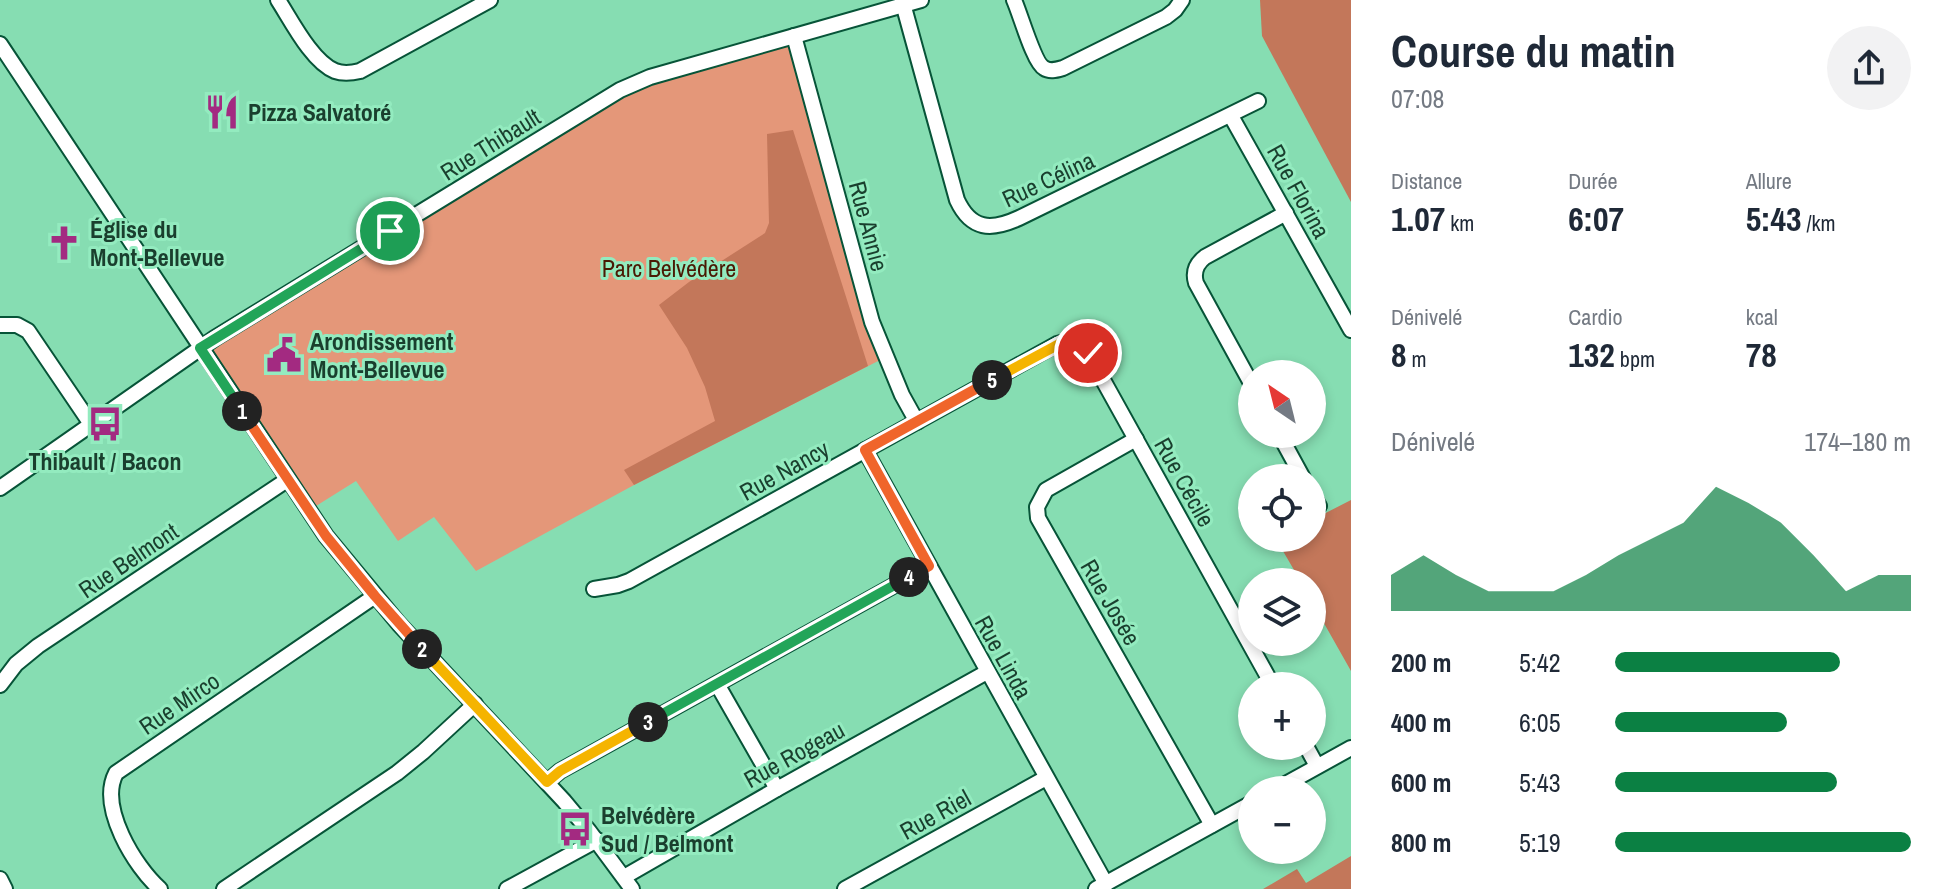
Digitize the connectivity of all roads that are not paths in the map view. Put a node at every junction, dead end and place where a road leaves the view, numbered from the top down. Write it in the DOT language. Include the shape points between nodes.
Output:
graph roads {
  1 [pos="278,0"];
  2 [pos="490,0"];
  3 [pos="921,0"];
  4 [pos="1014,0"];
  5 [pos="1182,0"];
  6 [pos="903,2"];
  7 [pos="794,36"];
  8 [pos="0,44"];
  9 [pos="1258,101"];
  10 [pos="1231,116"];
  11 [pos="1286,213"];
  12 [pos="0,325"];
  13 [pos="1351,330"];
  14 [pos="1078,344"];
  15 [pos="200,348"];
  16 [pos="1238,360"];
  17 [pos="917,422"];
  18 [pos="91,424"];
  19 [pos="1136,439"];
  20 [pos="865,450"];
  21 [pos="287,480"];
  22 [pos="0,488"];
  23 [pos="929,566"];
  24 [pos="594,589"];
  25 [pos="375,596"];
  26 [pos="987,672"];
  27 [pos="1265,672"];
  28 [pos="717,684"];
  29 [pos="0,685"];
  30 [pos="475,704"];
  31 [pos="1351,748"];
  32 [pos="1314,760"];
  33 [pos="1317,766"];
  34 [pos="1300,776"];
  35 [pos="1046,778"];
  36 [pos="547,782"];
  37 [pos="777,789"];
  38 [pos="1238,811"];
  39 [pos="1212,825"];
  40 [pos="597,840"];
  41 [pos="0,879"];
  42 [pos="628,883"];
  43 [pos="1101,886"];
  44 [pos="5,889"];
  45 [pos="160,889"];
  46 [pos="224,889"];
  47 [pos="507,889"];
  48 [pos="845,889"];
  1 -- 2 [label="street" via="309,48 341,73 360,71"];
  3 -- 6 [label="street, Rue Thibault"];
  4 -- 5 [label="street" via="1037,61 1051,70 1157,22"];
  6 -- 7 [label="street, Rue Thibault"];
  6 -- 10 [label="street, Rue Célina" via="957,200 979,224 1007,224"];
  7 -- 15 [label="street, Rue Thibault" via="630,85"];
  7 -- 17 [label="street, Rue Annie" via="872,322"];
  8 -- 15 [label="street"];
  9 -- 10 [label="street, Rue Célina"];
  10 -- 11 [label="street, Rue Florina"];
  11 -- 13 [label="street, Rue Florina"];
  11 -- 16 [label="street" via="1196,267 1196,283"];
  12 -- 18 [label="street" via="28,331"];
  14 -- 17 [label="street, Rue Nancy" via="1057,344"];
  14 -- 19 [label="street, Rue Cécile"];
  15 -- 18 [label="street, Rue Thibault"];
  15 -- 21 [label="street"];
  17 -- 20 [label="street, Rue Nancy"];
  18 -- 22 [label="street, Rue Thibault"];
  19 -- 27 [label="street, Rue Cécile"];
  19 -- 39 [label="street, Rue Josée" via="1046,490 1038,518"];
  20 -- 23 [label="street, Rue Linda"];
  20 -- 24 [label="street, Rue Nancy" via="629,581"];
  21 -- 25 [label="street"];
  21 -- 29 [label="street, Rue Belmont" via="38,646"];
  23 -- 26 [label="street, Rue Linda"];
  23 -- 28 [label="street"];
  25 -- 30 [label="street"];
  25 -- 45 [label="street, Rue Mirco" via="116,773 111,788 122,835"];
  26 -- 35 [label="street, Rue Linda"];
  26 -- 37 [label="street, Rue Rogeau"];
  28 -- 36 [label="street"];
  28 -- 37 [label="street"];
  30 -- 36 [label="street"];
  30 -- 46 [label="street" via="397,773"];
  31 -- 33 [label="street"];
  32 -- 33 [label="street"];
  33 -- 34 [label="street"];
  35 -- 43 [label="street, Rue Linda"];
  35 -- 48 [label="street, Rue Riel"];
  36 -- 40 [label="street"];
  37 -- 42 [label="street, Rue Rogeau"];
  38 -- 39 [label="street"];
  39 -- 43 [label="street"];
  40 -- 42 [label="street"];
  40 -- 47 [label="street"];
  41 -- 44 [label="street"];
}
